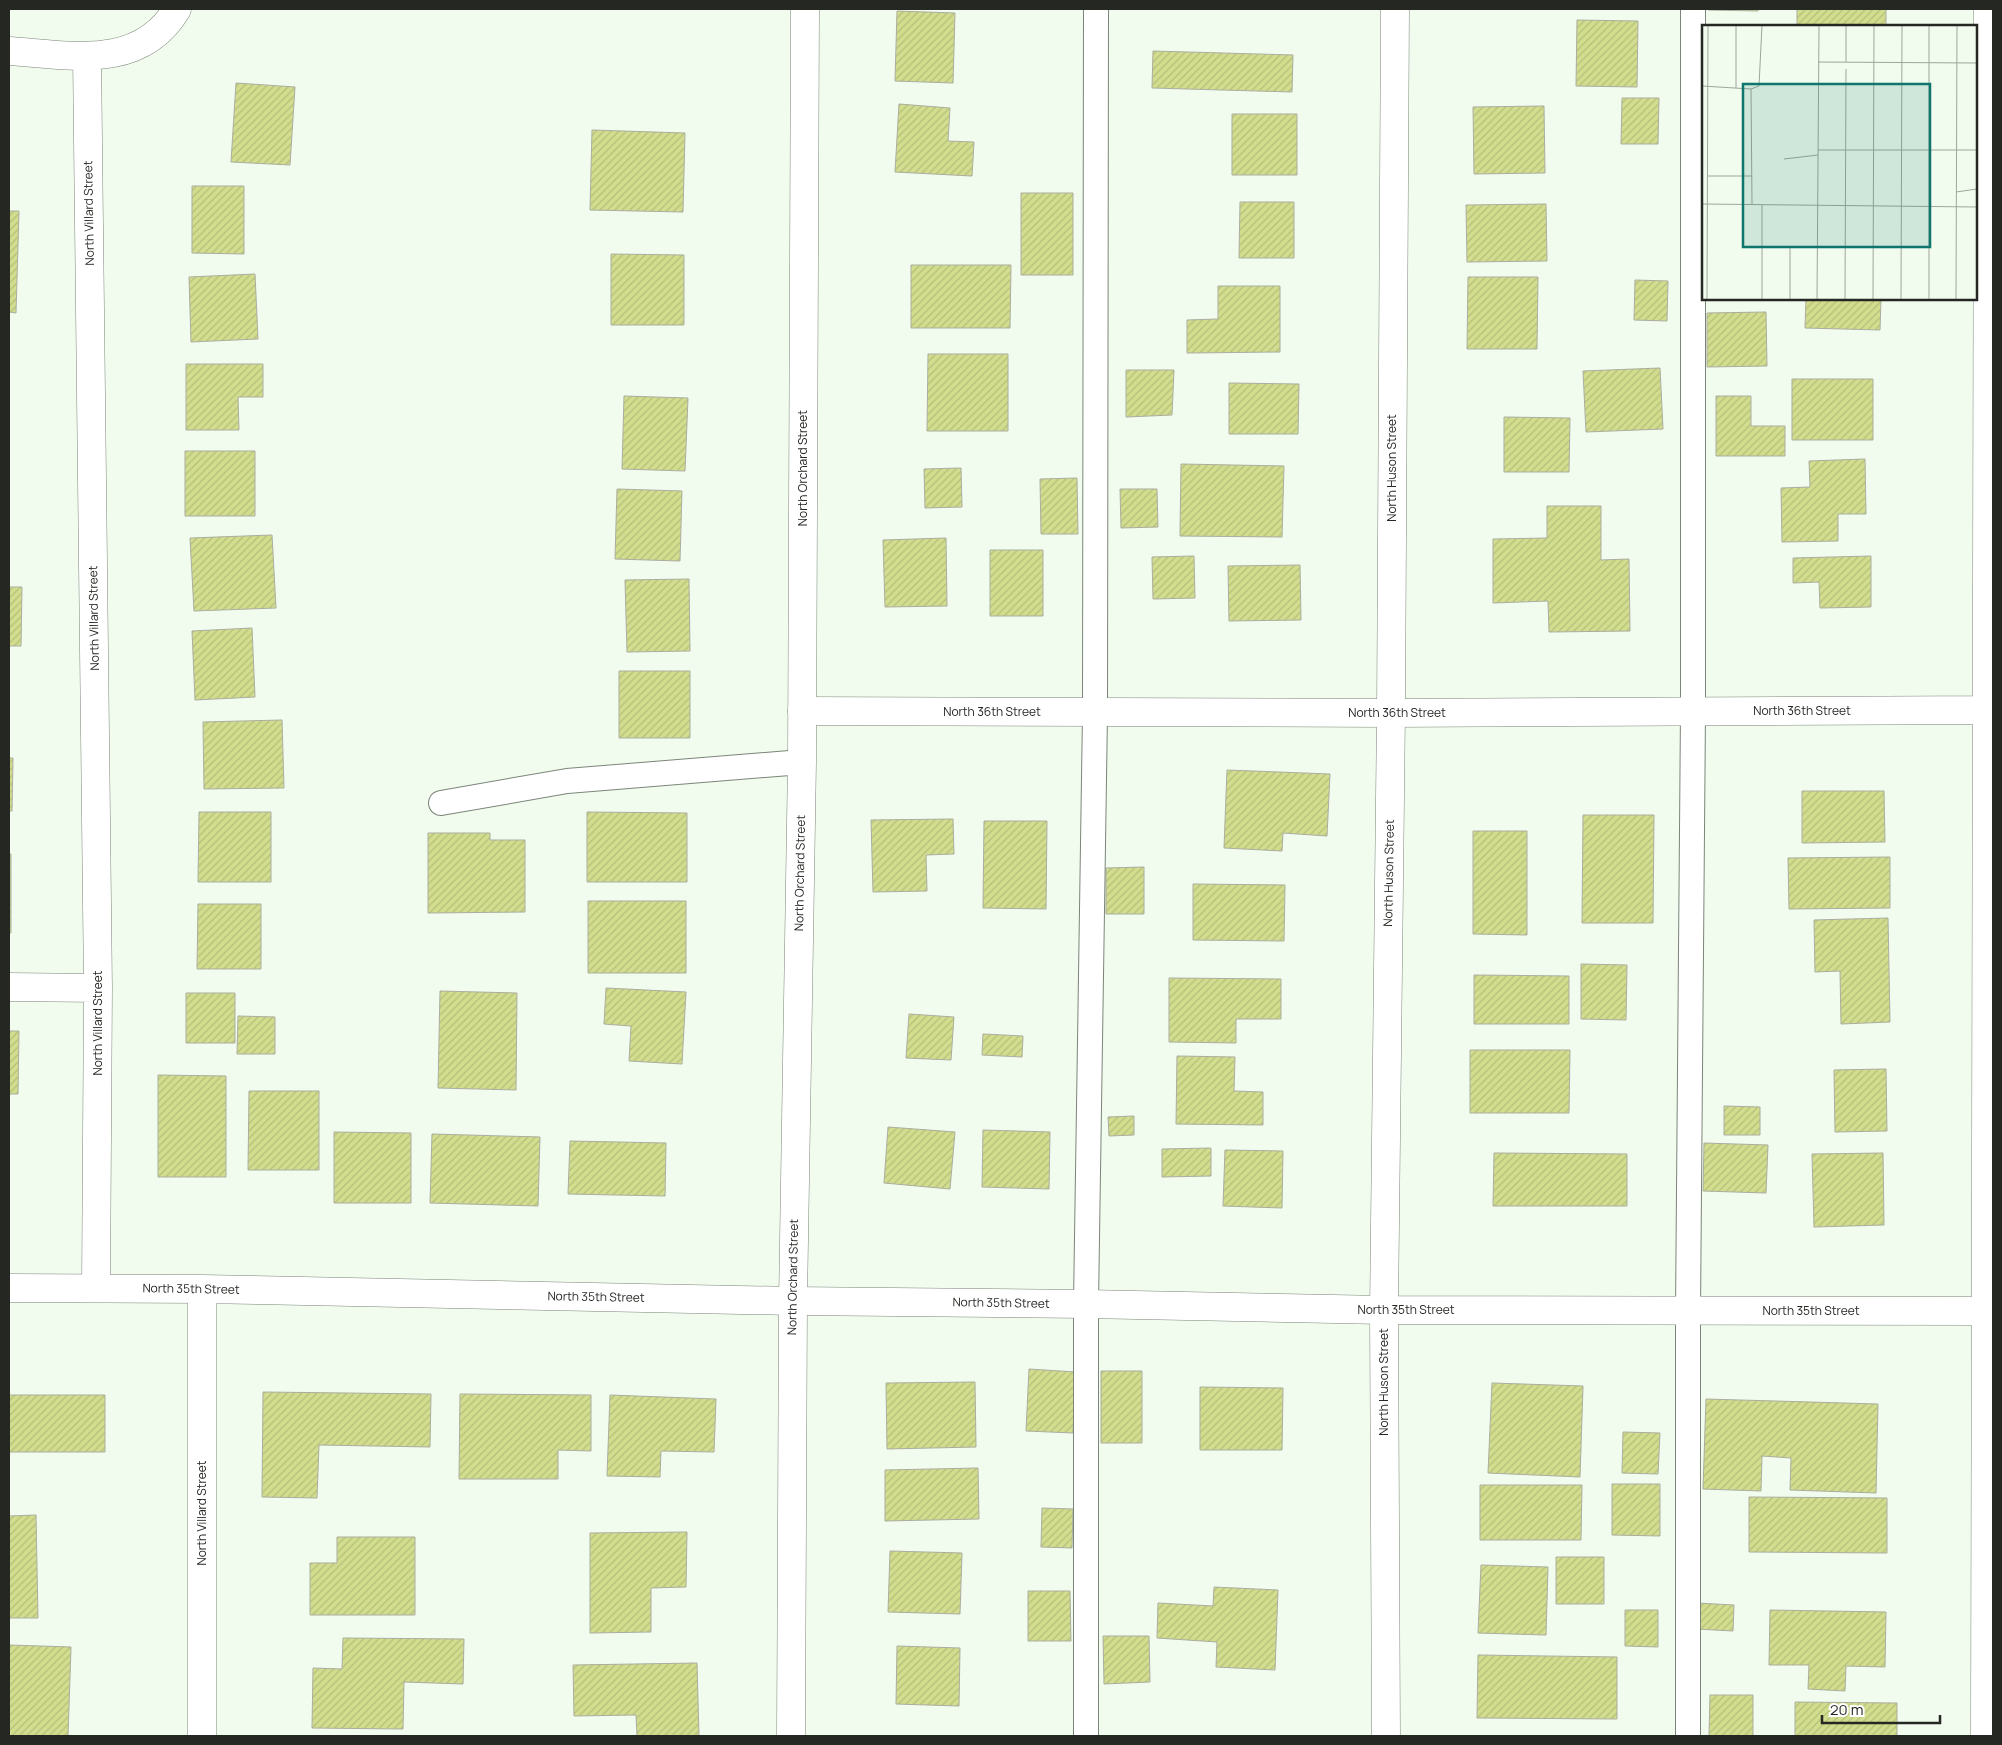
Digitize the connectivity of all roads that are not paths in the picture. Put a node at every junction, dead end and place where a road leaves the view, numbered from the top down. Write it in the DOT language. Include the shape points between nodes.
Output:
graph roads {
  1 [pos="177,9"];
  2 [pos="805,9"];
  3 [pos="1096,9"];
  4 [pos="1395,9"];
  5 [pos="1693,9"];
  6 [pos="1988,9"];
  7 [pos="9,51"];
  8 [pos="87,56"];
  9 [pos="1990,710"];
  10 [pos="802,711"];
  11 [pos="1693,711"];
  12 [pos="1095,713"];
  13 [pos="1391,713"];
  14 [pos="802,762"];
  15 [pos="441,803"];
  16 [pos="9,987"];
  17 [pos="98,988"];
  18 [pos="9,1288"];
  19 [pos="96,1288"];
  20 [pos="202,1289"];
  21 [pos="793,1301"];
  22 [pos="1086,1304"];
  23 [pos="1384,1310"];
  24 [pos="1688,1311"];
  25 [pos="1989,1311"];
  26 [pos="202,1736"];
  27 [pos="791,1736"];
  28 [pos="1086,1736"];
  29 [pos="1386,1736"];
  30 [pos="1688,1736"];
  31 [pos="1985,1736"];
  1 -- 8 [label="street" via="166,26 143,44 116,53"];
  2 -- 10 [label="street, North Orchard Street"];
  3 -- 12 [label="lane"];
  4 -- 13 [label="street, North Huson Street"];
  5 -- 11 [label="lane"];
  6 -- 9 [label="street"];
  7 -- 8 [label="street"];
  8 -- 17 [label="street, North Villard Street"];
  9 -- 11 [label="street, North 36th Street"];
  9 -- 25 [label="street"];
  10 -- 12 [label="street, North 36th Street"];
  10 -- 14 [label="street, North Orchard Street"];
  11 -- 13 [label="street, North 36th Street"];
  11 -- 24 [label="lane"];
  12 -- 13 [label="street, North 36th Street"];
  12 -- 22 [label="lane"];
  13 -- 23 [label="street, North Huson Street"];
  14 -- 15 [label="lane" via="567,781"];
  14 -- 21 [label="street, North Orchard Street"];
  16 -- 17 [label="street"];
  17 -- 19 [label="street, North Villard Street"];
  18 -- 19 [label="street, North 35th Street"];
  19 -- 20 [label="street, North 35th Street"];
  20 -- 21 [label="street, North 35th Street"];
  20 -- 26 [label="street, North Villard Street"];
  21 -- 22 [label="street, North 35th Street"];
  21 -- 27 [label="street, North Orchard Street"];
  22 -- 23 [label="street, North 35th Street"];
  22 -- 28 [label="lane"];
  23 -- 24 [label="street, North 35th Street"];
  23 -- 29 [label="street, North Huson Street"];
  24 -- 25 [label="street, North 35th Street"];
  24 -- 30 [label="lane"];
  25 -- 31 [label="street"];
}
